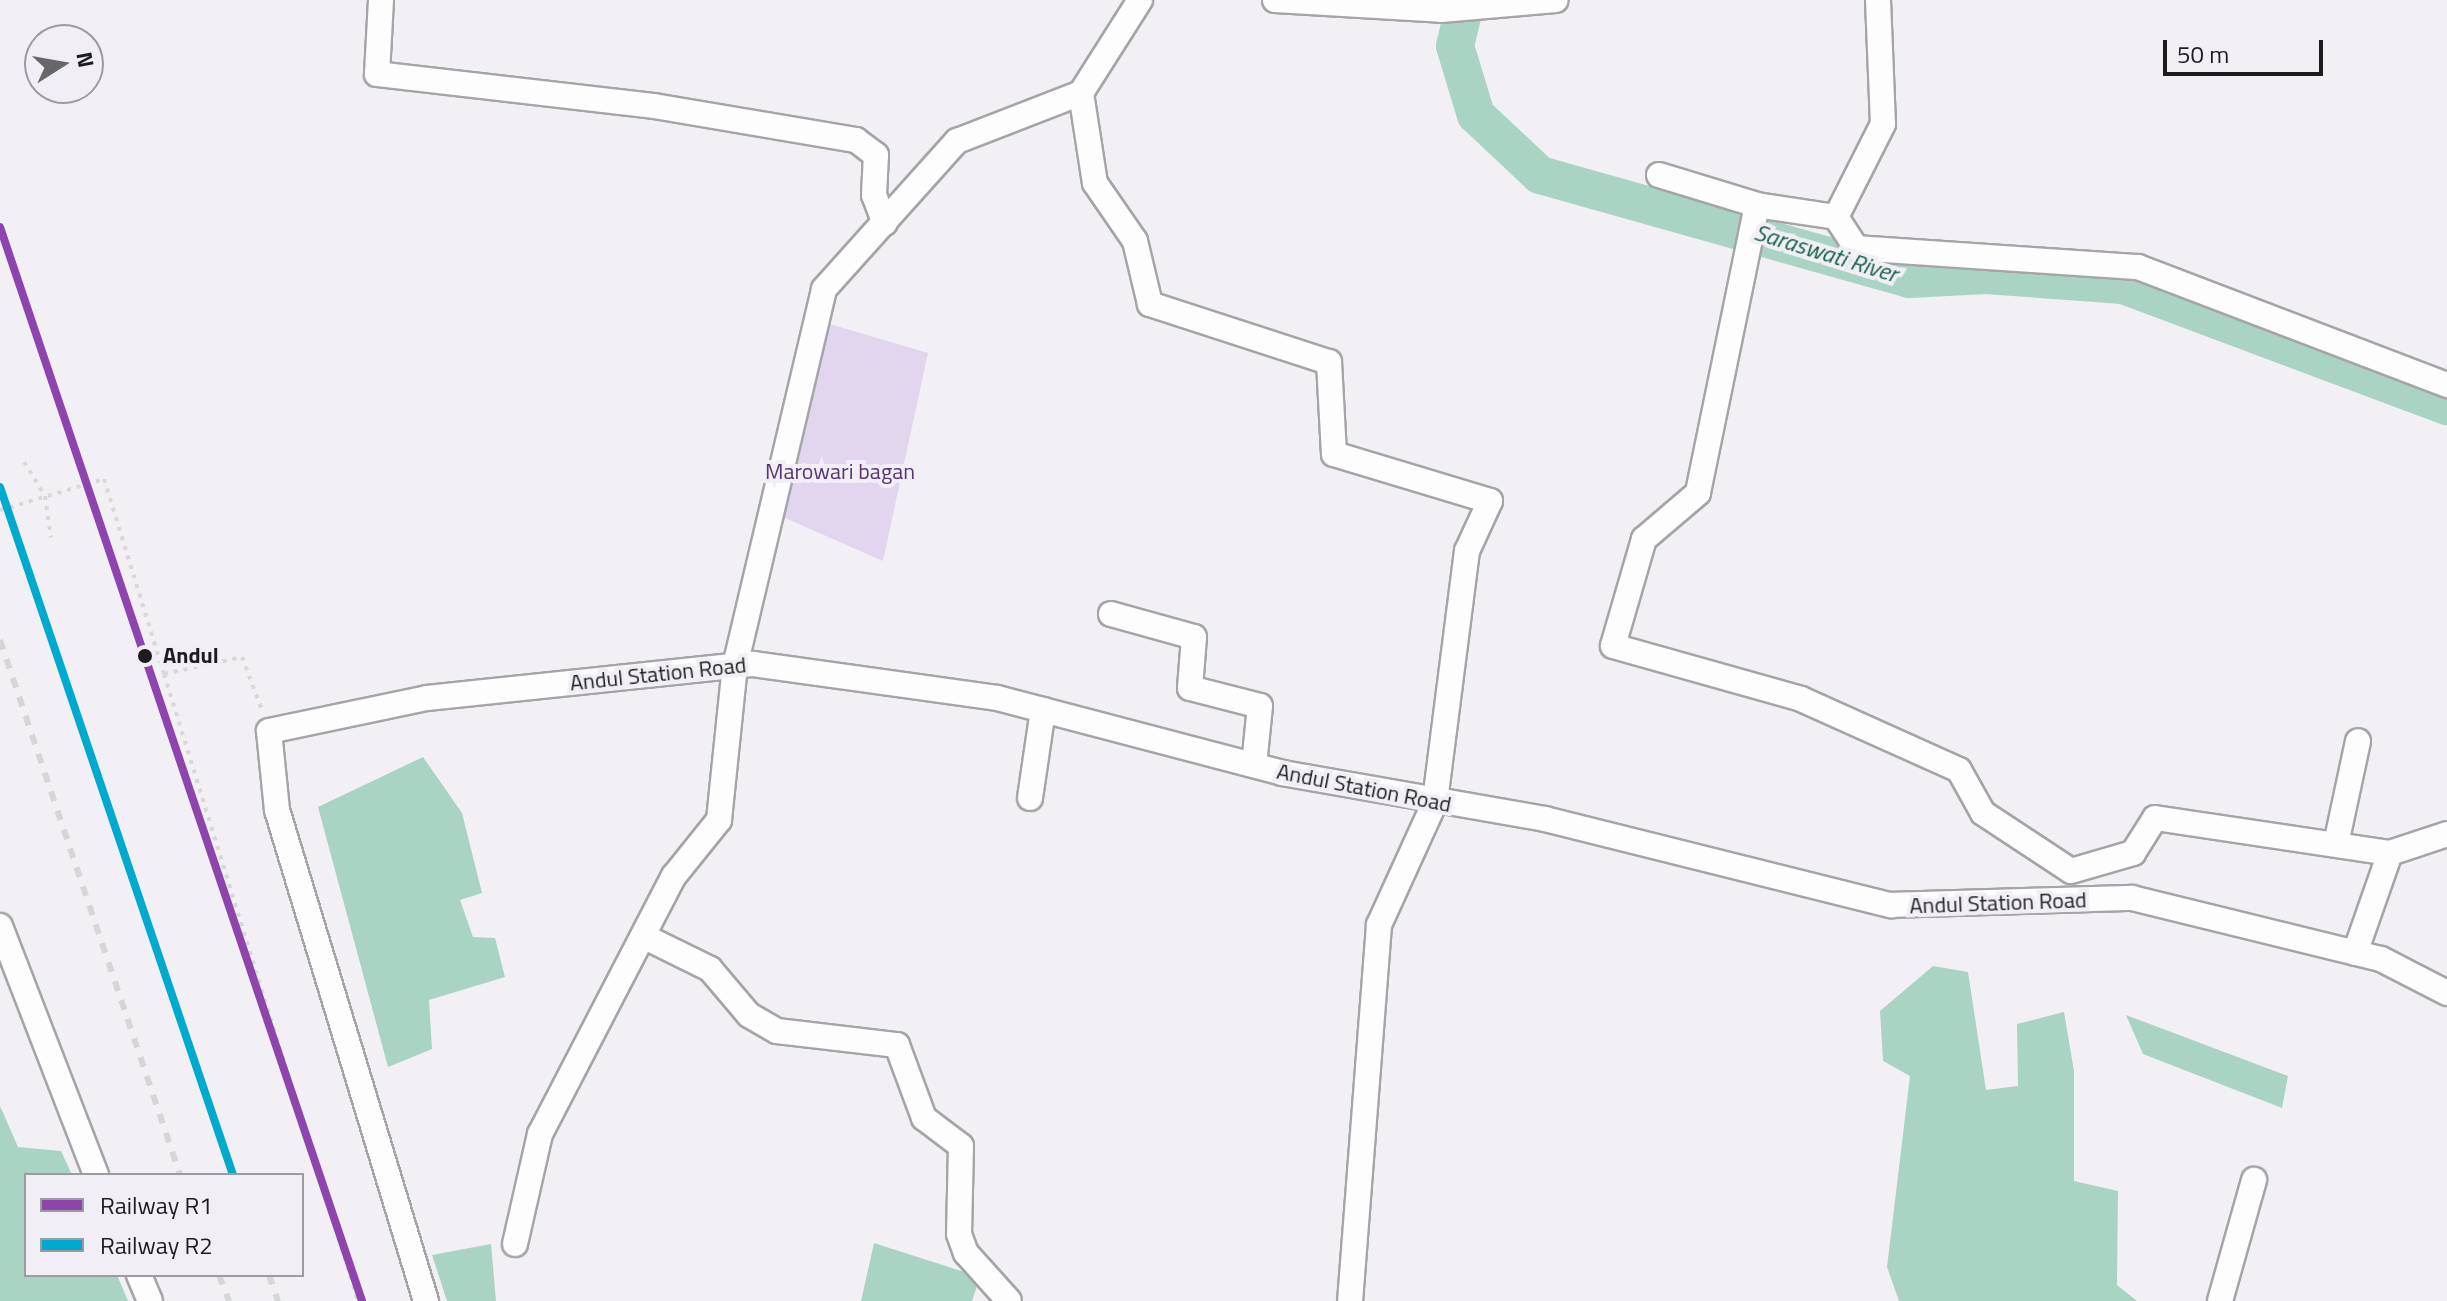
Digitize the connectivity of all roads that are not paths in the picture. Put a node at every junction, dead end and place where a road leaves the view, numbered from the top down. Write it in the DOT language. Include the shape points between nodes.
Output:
graph roads {
  1 [pos="381,0"];
  2 [pos="1140,0"];
  3 [pos="1275,0"];
  4 [pos="1556,0"];
  5 [pos="1878,0"];
  6 [pos="1081,93"];
  7 [pos="1659,175"];
  8 [pos="1757,206"];
  9 [pos="1836,217"];
  10 [pos="885,223"];
  11 [pos="2447,385"];
  12 [pos="1111,614"];
  13 [pos="735,666"];
  14 [pos="1043,710"];
  15 [pos="2358,741"];
  16 [pos="1254,765"];
  17 [pos="1030,798"];
  18 [pos="1435,802"];
  19 [pos="2447,834"];
  20 [pos="2336,844"];
  21 [pos="2390,853"];
  22 [pos="0,926"];
  23 [pos="643,936"];
  24 [pos="2355,953"];
  25 [pos="7,984"];
  26 [pos="2447,993"];
  27 [pos="95,1173"];
  28 [pos="2254,1180"];
  29 [pos="515,1244"];
  30 [pos="140,1277"];
  31 [pos="150,1301"];
  32 [pos="426,1301"];
  33 [pos="1009,1301"];
  34 [pos="1350,1301"];
  35 [pos="2220,1301"];
  1 -- 10 [label="street" via="377,74 654,106 856,140 876,155 874,195"];
  2 -- 6 [label="street"];
  3 -- 4 [label="street" via="1441,10"];
  5 -- 9 [label="street" via="1883,124"];
  6 -- 10 [label="street" via="957,141"];
  6 -- 18 [label="street" via="1095,183 1135,241 1150,304 1329,362 1334,454 1490,501 1467,551"];
  7 -- 8 [label="street"];
  8 -- 9 [label="street"];
  8 -- 20 [label="street" via="1698,493 1644,539 1613,646 1801,699 1959,770 1983,813 2071,871 2133,853 2155,818"];
  9 -- 11 [label="street" via="1856,248 2138,267"];
  10 -- 13 [label="street" via="824,289"];
  12 -- 16 [label="street" via="1194,637 1190,688 1260,706"];
  13 -- 14 [label="street, Andul Station Road"];
  13 -- 23 [label="street" via="719,820 674,876"];
  13 -- 32 [label="street, Andul Station Road" via="427,698 269,731 277,810"];
  14 -- 16 [label="street, Andul Station Road"];
  14 -- 17 [label="street"];
  15 -- 20 [label="street"];
  16 -- 18 [label="street, Andul Station Road"];
  18 -- 24 [label="street, Andul Station Road" via="1545,819 1891,905 2132,898"];
  18 -- 34 [label="street" via="1379,925"];
  19 -- 21 [label="street"];
  20 -- 21 [label="street"];
  21 -- 24 [label="street"];
  22 -- 25 [label="street"];
  23 -- 29 [label="street" via="540,1134"];
  23 -- 33 [label="street" via="710,969 749,1015 777,1031 897,1045 924,1118 961,1146 959,1234 966,1253"];
  24 -- 26 [label="street, Andul Station Road"];
  25 -- 27 [label="street"];
  28 -- 35 [label="street"];
  30 -- 31 [label="street"];
}
